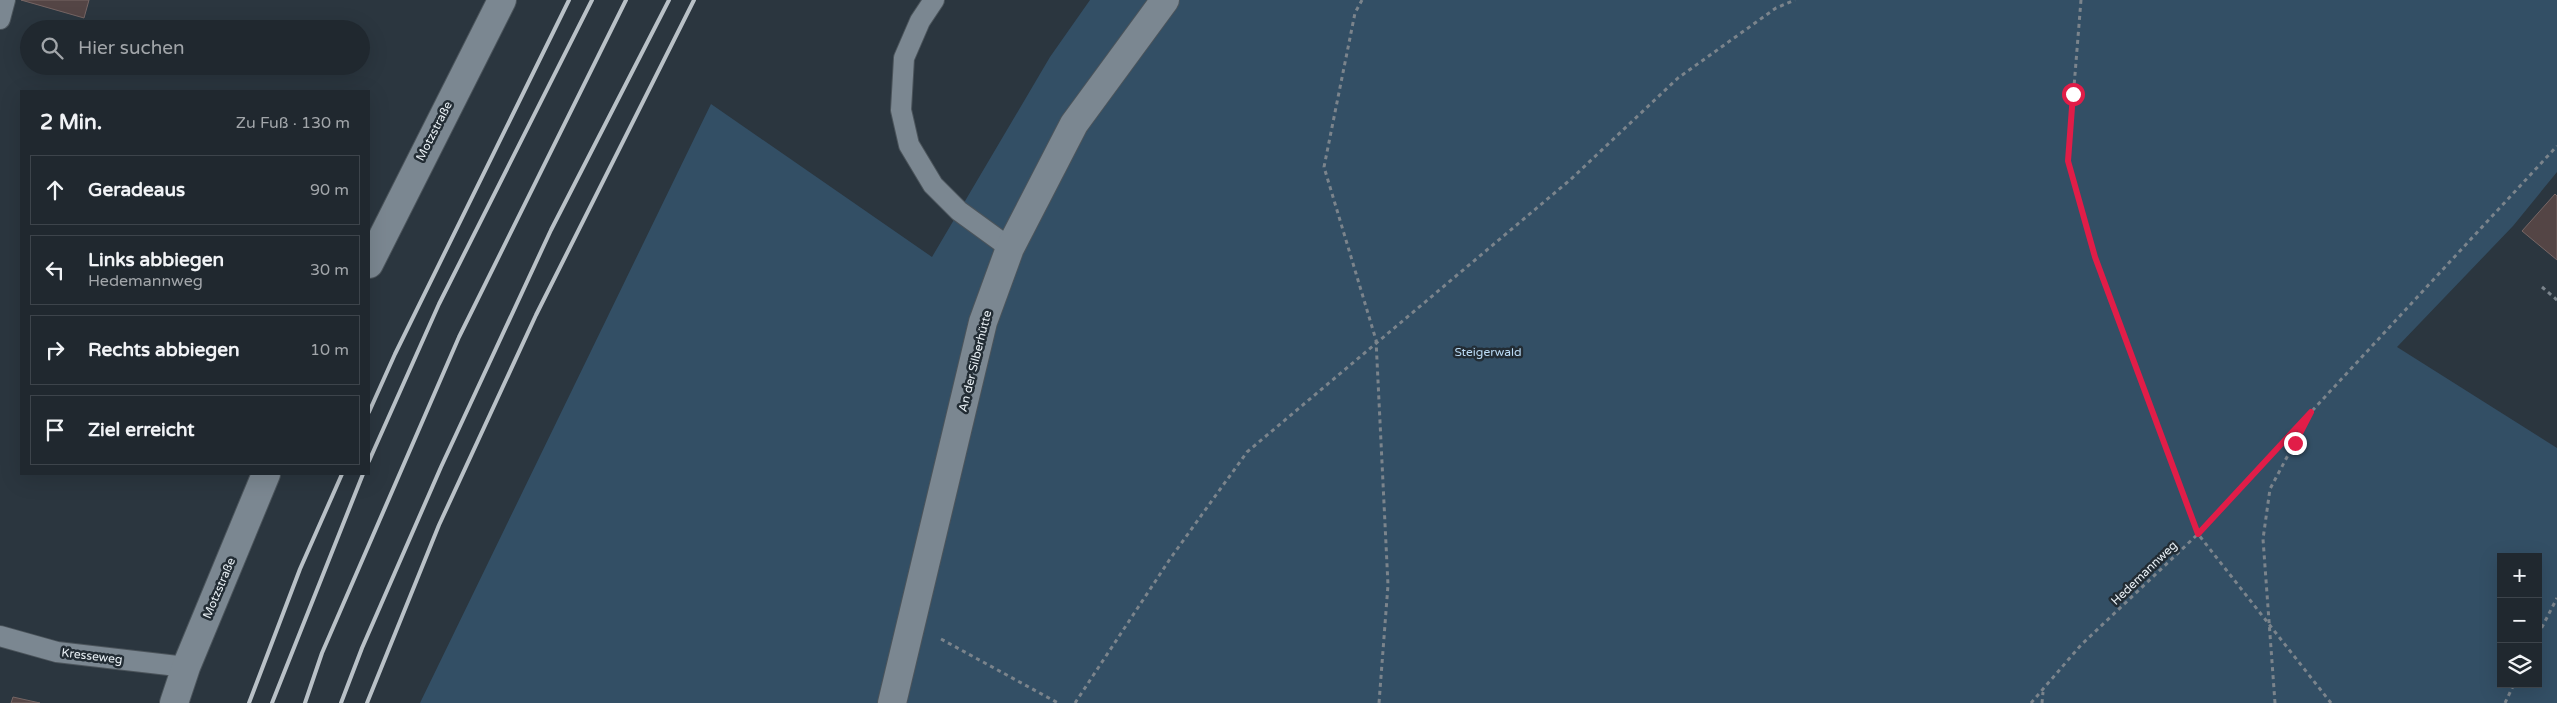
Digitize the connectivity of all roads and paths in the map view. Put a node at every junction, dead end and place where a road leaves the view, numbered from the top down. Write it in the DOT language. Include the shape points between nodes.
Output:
graph roads {
  1 [pos="5,0"];
  2 [pos="502,0"];
  3 [pos="934,0"];
  4 [pos="1165,0"];
  5 [pos="1362,0"];
  6 [pos="1795,0"];
  7 [pos="2081,0"];
  8 [pos="0,19"];
  9 [pos="2557,146"];
  10 [pos="1010,248"];
  11 [pos="370,262"];
  12 [pos="2542,287"];
  13 [pos="2557,300"];
  14 [pos="1376,340"];
  15 [pos="2311,412"];
  16 [pos="266,475"];
  17 [pos="2198,534"];
  18 [pos="2557,598"];
  19 [pos="912,624"];
  20 [pos="2270,626"];
  21 [pos="2542,628"];
  22 [pos="0,636"];
  23 [pos="186,667"];
  24 [pos="2512,688"];
  25 [pos="2044,691"];
  26 [pos="174,703"];
  27 [pos="892,703"];
  28 [pos="1058,703"];
  29 [pos="1075,703"];
  30 [pos="1379,703"];
  31 [pos="2031,703"];
  32 [pos="2042,703"];
  33 [pos="2275,703"];
  34 [pos="2331,703"];
  35 [pos="2505,703"];
  1 -- 8 [label="lane"];
  2 -- 11 [label="street, Motzstraße"];
  3 -- 10 [label="lane" via="920,21 904,58 901,110 909,145 933,185 959,211"];
  4 -- 10 [label="street, An der Silberhütte" via="1074,124"];
  5 -- 14 [label="path" via="1356,12 1324,167"];
  6 -- 14 [label="path" via="1776,8 1678,78 1570,180"];
  7 -- 17 [label="path" via="2068,161 2101,276"];
  9 -- 15 [label="path"];
  10 -- 19 [label="street, An der Silberhütte" via="983,322"];
  12 -- 13 [label="path"];
  14 -- 29 [label="path" via="1247,452 1170,559"];
  14 -- 30 [label="path" via="1388,585"];
  15 -- 17 [label="path, Hedemannweg"];
  15 -- 20 [label="path" via="2270,490 2264,539"];
  16 -- 23 [label="street, Motzstraße"];
  17 -- 20 [label="path"];
  17 -- 25 [label="path, Hedemannweg" via="2081,645"];
  18 -- 21 [label="path"];
  19 -- 27 [label="street, An der Silberhütte"];
  19 -- 28 [label="path"];
  20 -- 33 [label="path"];
  20 -- 34 [label="path"];
  22 -- 23 [label="lane, Kresseweg" via="57,652"];
  23 -- 26 [label="street, Motzstraße"];
  24 -- 35 [label="path"];
  25 -- 31 [label="path, Hedemannweg"];
  25 -- 32 [label="path"];
}
